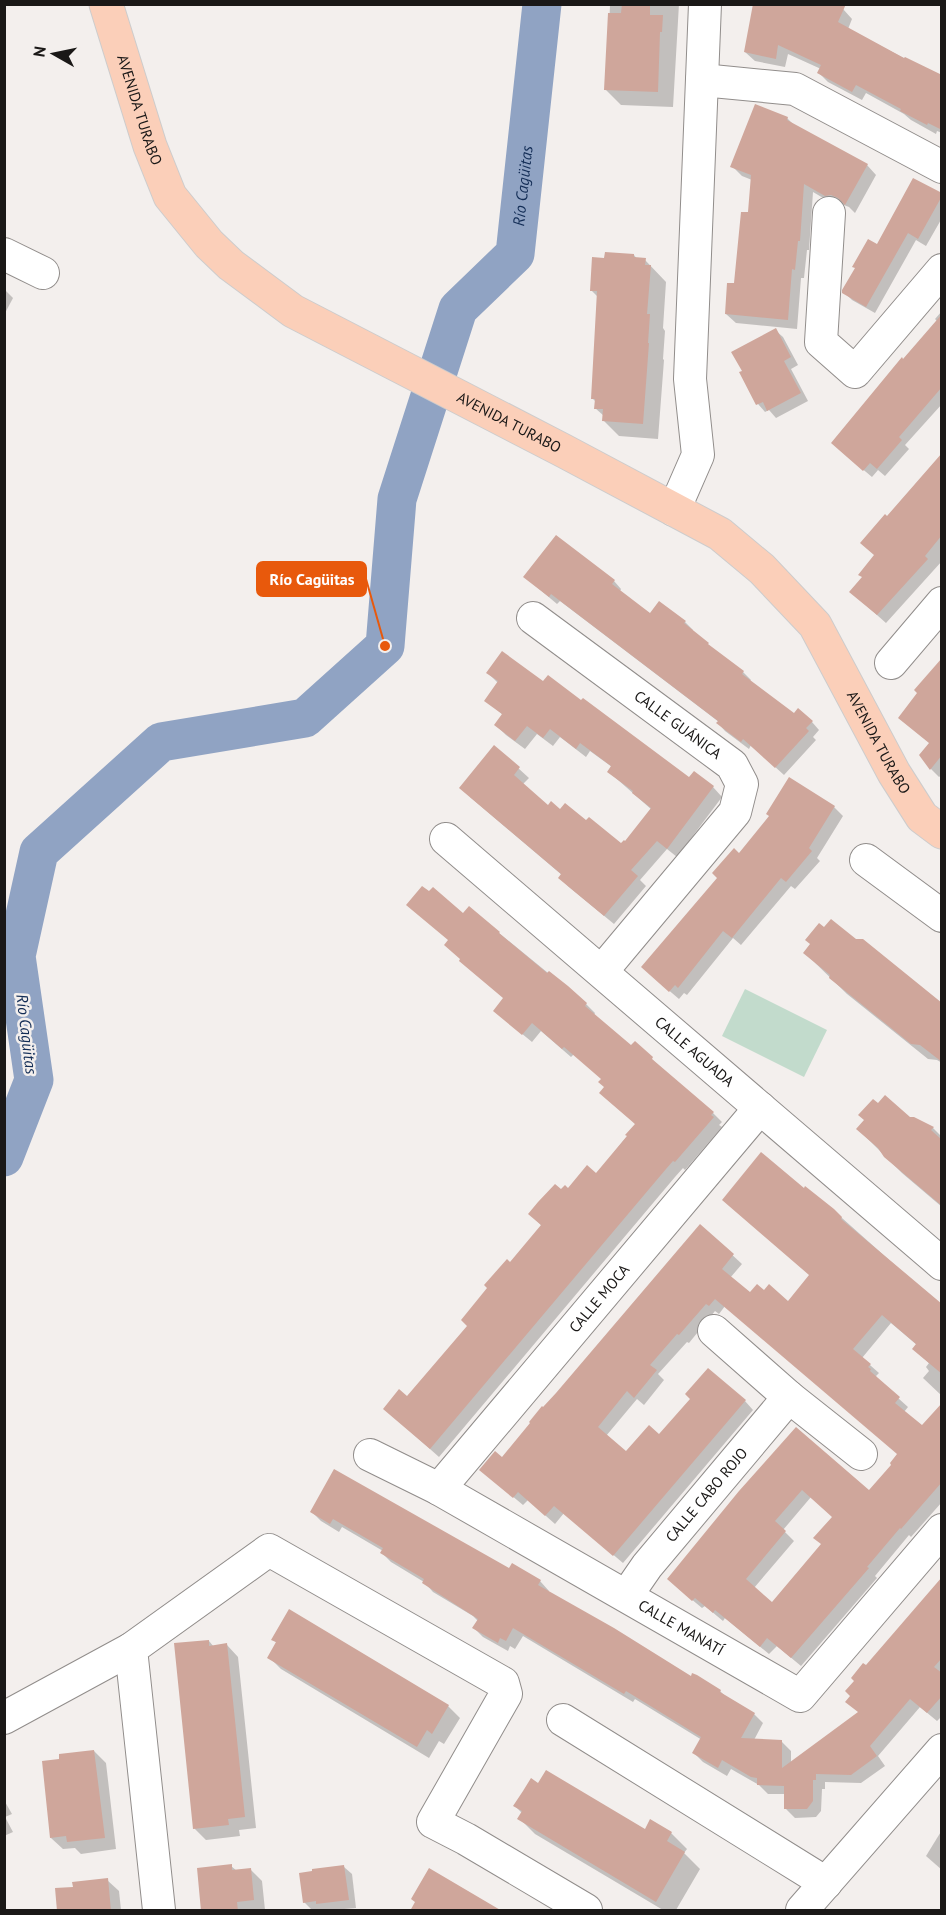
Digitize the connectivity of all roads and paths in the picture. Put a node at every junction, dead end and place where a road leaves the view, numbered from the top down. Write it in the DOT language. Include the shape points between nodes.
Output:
graph roads {
  1 [pos="106,4"];
  2 [pos="705,4"];
  3 [pos="702,80"];
  4 [pos="942,167"];
  5 [pos="829,213"];
  6 [pos="4,254"];
  7 [pos="942,270"];
  8 [pos="43,273"];
  9 [pos="674,510"];
  10 [pos="942,603"];
  11 [pos="533,618"];
  12 [pos="891,663"];
  13 [pos="942,832"];
  14 [pos="446,839"];
  15 [pos="866,860"];
  16 [pos="942,916"];
  17 [pos="602,971"];
  18 [pos="760,1108"];
  19 [pos="942,1264"];
  20 [pos="714,1331"];
  21 [pos="789,1397"];
  22 [pos="861,1454"];
  23 [pos="370,1455"];
  24 [pos="439,1489"];
  25 [pos="942,1530"];
  26 [pos="627,1595"];
  27 [pos="132,1649"];
  28 [pos="4,1718"];
  29 [pos="563,1720"];
  30 [pos="942,1750"];
  31 [pos="931,1779"];
  32 [pos="826,1883"];
  33 [pos="159,1911"];
  34 [pos="586,1911"];
  35 [pos="802,1911"];
  1 -- 9 [label="main road, AVENIDA TURABO" via="150,146 170,196 231,265 293,311"];
  2 -- 3 [label="street"];
  3 -- 4 [label="street" via="795,89"];
  3 -- 9 [label="street" via="690,379 698,455"];
  5 -- 7 [label="street" via="821,342 855,372"];
  6 -- 8 [label="street"];
  9 -- 13 [label="main road, AVENIDA TURABO" via="720,534 762,568 815,625 894,773 922,817"];
  10 -- 12 [label="street"];
  11 -- 17 [label="street, CALLE GUÁNICA" via="732,765 742,784 735,812"];
  14 -- 17 [label="street, CALLE AGUADA"];
  15 -- 16 [label="street"];
  17 -- 18 [label="street, CALLE AGUADA"];
  18 -- 19 [label="street, CALLE AGUADA"];
  18 -- 24 [label="street, CALLE MOCA"];
  20 -- 21 [label="street"];
  21 -- 22 [label="street"];
  21 -- 26 [label="street, CALLE CABO ROJO"];
  23 -- 24 [label="street, CALLE MANATÍ"];
  24 -- 26 [label="street, CALLE MANATÍ"];
  25 -- 26 [label="street, CALLE MANATÍ" via="800,1696"];
  27 -- 28 [label="street"];
  27 -- 33 [label="street"];
  27 -- 34 [label="street" via="269,1550 503,1683 506,1694 434,1822"];
  29 -- 32 [label="street"];
  30 -- 31 [label="street"];
  31 -- 32 [label="street"];
  32 -- 35 [label="street"];
}
